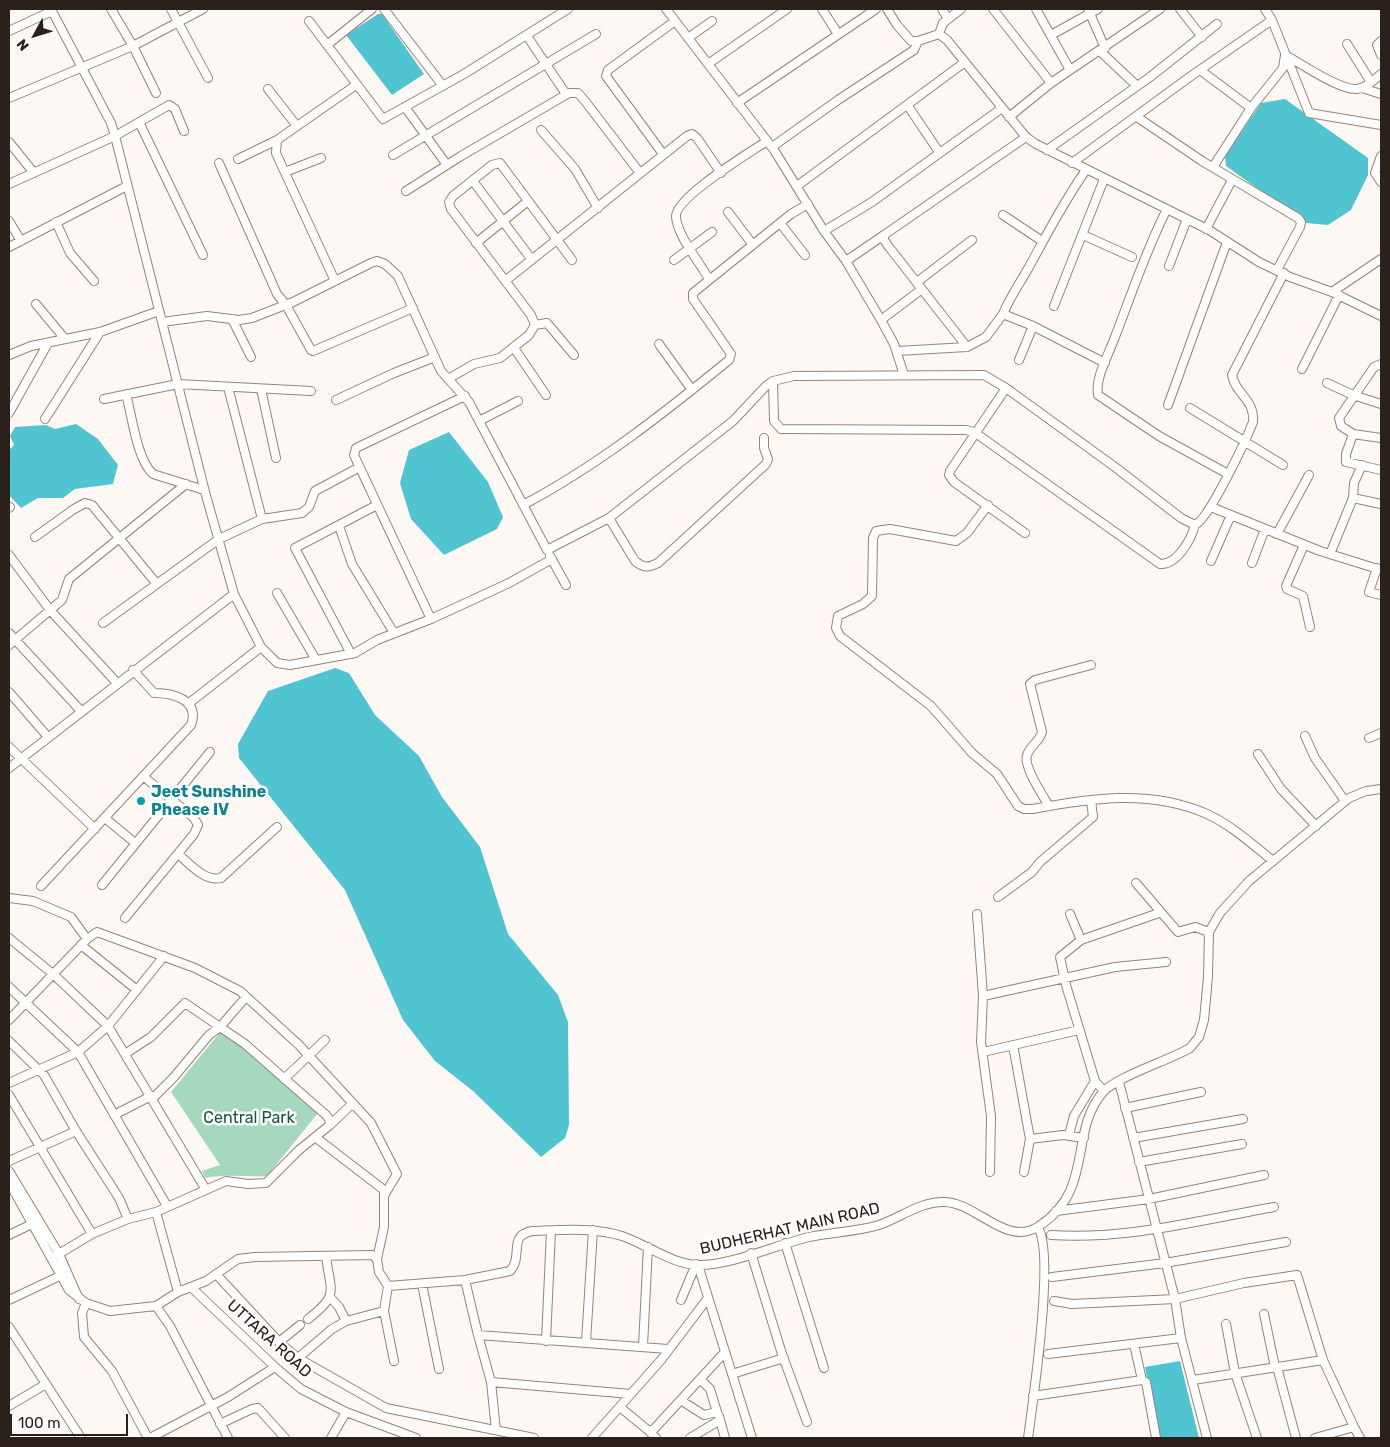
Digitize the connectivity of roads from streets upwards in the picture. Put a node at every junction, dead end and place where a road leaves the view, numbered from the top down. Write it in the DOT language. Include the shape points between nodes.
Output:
graph roads {
  1 [pos="111,9"];
  2 [pos="171,9"];
  3 [pos="203,9"];
  4 [pos="372,9"];
  5 [pos="384,9"];
  6 [pos="568,9"];
  7 [pos="666,9"];
  8 [pos="787,9"];
  9 [pos="822,9"];
  10 [pos="876,9"];
  11 [pos="887,9"];
  12 [pos="942,9"];
  13 [pos="962,9"];
  14 [pos="993,9"];
  15 [pos="1036,9"];
  16 [pos="1098,9"];
  17 [pos="1160,9"];
  18 [pos="1180,9"];
  19 [pos="1265,9"];
  20 [pos="51,10"];
  21 [pos="1089,12"];
  22 [pos="948,19"];
  23 [pos="1272,20"];
  24 [pos="310,21"];
  25 [pos="675,21"];
  26 [pos="712,21"];
  27 [pos="178,22"];
  28 [pos="1218,24"];
  29 [pos="9,31"];
  30 [pos="596,34"];
  31 [pos="838,34"];
  32 [pos="939,34"];
  33 [pos="1050,35"];
  34 [pos="527,36"];
  35 [pos="1202,37"];
  36 [pos="688,38"];
  37 [pos="1381,40"];
  38 [pos="918,41"];
  39 [pos="1347,44"];
  40 [pos="327,45"];
  41 [pos="133,46"];
  42 [pos="1103,49"];
  43 [pos="1285,55"];
  44 [pos="1381,55"];
  45 [pos="965,62"];
  46 [pos="708,64"];
  47 [pos="546,65"];
  48 [pos="82,69"];
  49 [pos="1070,70"];
  50 [pos="1200,70"];
  51 [pos="1381,74"];
  52 [pos="208,78"];
  53 [pos="1371,82"];
  54 [pos="1051,83"];
  55 [pos="356,85"];
  56 [pos="443,86"];
  57 [pos="1137,86"];
  58 [pos="268,88"];
  59 [pos="1362,88"];
  60 [pos="156,92"];
  61 [pos="566,94"];
  62 [pos="1381,94"];
  63 [pos="9,98"];
  64 [pos="737,103"];
  65 [pos="908,106"];
  66 [pos="406,107"];
  67 [pos="1002,108"];
  68 [pos="1251,108"];
  69 [pos="1009,117"];
  70 [pos="1137,117"];
  71 [pos="138,122"];
  72 [pos="1381,125"];
  73 [pos="297,126"];
  74 [pos="541,130"];
  75 [pos="184,131"];
  76 [pos="425,135"];
  77 [pos="115,136"];
  78 [pos="1026,137"];
  79 [pos="277,140"];
  80 [pos="9,142"];
  81 [pos="769,144"];
  82 [pos="1047,150"];
  83 [pos="939,152"];
  84 [pos="663,154"];
  85 [pos="393,155"];
  86 [pos="1381,156"];
  87 [pos="238,158"];
  88 [pos="320,158"];
  89 [pos="219,163"];
  90 [pos="1072,163"];
  91 [pos="447,165"];
  92 [pos="1213,168"];
  93 [pos="1086,170"];
  94 [pos="285,172"];
  95 [pos="640,172"];
  96 [pos="34,173"];
  97 [pos="721,173"];
  98 [pos="1104,179"];
  99 [pos="1232,180"];
  100 [pos="473,181"];
  101 [pos="1381,182"];
  102 [pos="9,184"];
  103 [pos="127,186"];
  104 [pos="796,186"];
  105 [pos="406,191"];
  106 [pos="528,200"];
  107 [pos="808,204"];
  108 [pos="598,208"];
  109 [pos="1167,209"];
  110 [pos="728,212"];
  111 [pos="1004,215"];
  112 [pos="1187,219"];
  113 [pos="503,221"];
  114 [pos="9,222"];
  115 [pos="56,222"];
  116 [pos="780,223"];
  117 [pos="1206,229"];
  118 [pos="824,231"];
  119 [pos="712,232"];
  120 [pos="884,235"];
  121 [pos="1083,235"];
  122 [pos="558,240"];
  123 [pos="972,240"];
  124 [pos="21,241"];
  125 [pos="1042,241"];
  126 [pos="1227,242"];
  127 [pos="476,243"];
  128 [pos="753,245"];
  129 [pos="9,247"];
  130 [pos="690,248"];
  131 [pos="203,255"];
  132 [pos="805,255"];
  133 [pos="1132,256"];
  134 [pos="1381,259"];
  135 [pos="532,260"];
  136 [pos="572,260"];
  137 [pos="674,260"];
  138 [pos="846,261"];
  139 [pos="1169,266"];
  140 [pos="1281,272"];
  141 [pos="709,279"];
  142 [pos="335,281"];
  143 [pos="506,281"];
  144 [pos="94,282"];
  145 [pos="917,282"];
  146 [pos="918,292"];
  147 [pos="1335,293"];
  148 [pos="36,304"];
  149 [pos="286,305"];
  150 [pos="1054,306"];
  151 [pos="413,308"];
  152 [pos="159,311"];
  153 [pos="1003,314"];
  154 [pos="1381,316"];
  155 [pos="232,319"];
  156 [pos="880,320"];
  157 [pos="162,322"];
  158 [pos="534,325"];
  159 [pos="1033,326"];
  160 [pos="100,332"];
  161 [pos="65,339"];
  162 [pos="48,343"];
  163 [pos="659,344"];
  164 [pos="967,347"];
  165 [pos="514,348"];
  166 [pos="896,351"];
  167 [pos="9,354"];
  168 [pos="574,355"];
  169 [pos="251,357"];
  170 [pos="435,357"];
  171 [pos="1019,360"];
  172 [pos="1105,363"];
  173 [pos="1381,364"];
  174 [pos="1302,369"];
  175 [pos="904,375"];
  176 [pos="448,379"];
  177 [pos="773,381"];
  178 [pos="1327,383"];
  179 [pos="178,384"];
  180 [pos="228,387"];
  181 [pos="1006,388"];
  182 [pos="261,389"];
  183 [pos="692,390"];
  184 [pos="310,392"];
  185 [pos="126,394"];
  186 [pos="546,395"];
  187 [pos="1353,395"];
  188 [pos="465,396"];
  189 [pos="104,399"];
  190 [pos="336,400"];
  191 [pos="518,401"];
  192 [pos="1381,404"];
  193 [pos="1168,405"];
  194 [pos="1190,408"];
  195 [pos="9,413"];
  196 [pos="45,419"];
  197 [pos="479,421"];
  198 [pos="974,432"];
  199 [pos="1353,434"];
  200 [pos="764,438"];
  201 [pos="1381,438"];
  202 [pos="1245,440"];
  203 [pos="276,458"];
  204 [pos="1283,465"];
  205 [pos="1362,465"];
  206 [pos="358,468"];
  207 [pos="1381,470"];
  208 [pos="1228,474"];
  209 [pos="1309,475"];
  210 [pos="186,484"];
  211 [pos="204,490"];
  212 [pos="1353,498"];
  213 [pos="1381,504"];
  214 [pos="377,505"];
  215 [pos="988,505"];
  216 [pos="523,506"];
  217 [pos="1211,507"];
  218 [pos="1231,514"];
  219 [pos="609,518"];
  220 [pos="262,519"];
  221 [pos="1195,525"];
  222 [pos="338,526"];
  223 [pos="1265,529"];
  224 [pos="1025,533"];
  225 [pos="1277,534"];
  226 [pos="34,537"];
  227 [pos="120,538"];
  228 [pos="219,539"];
  229 [pos="1304,545"];
  230 [pos="547,550"];
  231 [pos="1330,554"];
  232 [pos="9,555"];
  233 [pos="552,559"];
  234 [pos="1211,561"];
  235 [pos="1252,563"];
  236 [pos="1379,569"];
  237 [pos="156,583"];
  238 [pos="566,585"];
  239 [pos="277,593"];
  240 [pos="234,594"];
  241 [pos="1381,595"];
  242 [pos="50,610"];
  243 [pos="432,619"];
  244 [pos="103,623"];
  245 [pos="1310,627"];
  246 [pos="9,633"];
  247 [pos="394,633"];
  248 [pos="11,643"];
  249 [pos="261,647"];
  250 [pos="351,654"];
  251 [pos="316,660"];
  252 [pos="1091,665"];
  253 [pos="133,670"];
  254 [pos="117,683"];
  255 [pos="9,692"];
  256 [pos="188,704"];
  257 [pos="82,711"];
  258 [pos="1381,733"];
  259 [pos="1305,736"];
  260 [pos="48,737"];
  261 [pos="1370,738"];
  262 [pos="9,747"];
  263 [pos="210,752"];
  264 [pos="1258,754"];
  265 [pos="21,760"];
  266 [pos="9,768"];
  267 [pos="143,776"];
  268 [pos="1381,789"];
  269 [pos="1343,798"];
  270 [pos="172,800"];
  271 [pos="1091,800"];
  272 [pos="1049,806"];
  273 [pos="105,818"];
  274 [pos="277,826"];
  275 [pos="1316,826"];
  276 [pos="95,829"];
  277 [pos="135,843"];
  278 [pos="178,854"];
  279 [pos="1273,861"];
  280 [pos="1136,883"];
  281 [pos="102,885"];
  282 [pos="41,886"];
  283 [pos="9,898"];
  284 [pos="998,898"];
  285 [pos="1160,913"];
  286 [pos="977,914"];
  287 [pos="1070,914"];
  288 [pos="125,918"];
  289 [pos="1209,932"];
  290 [pos="9,938"];
  291 [pos="1080,940"];
  292 [pos="84,942"];
  293 [pos="164,956"];
  294 [pos="1166,962"];
  295 [pos="53,974"];
  296 [pos="1065,978"];
  297 [pos="9,987"];
  298 [pos="137,990"];
  299 [pos="983,996"];
  300 [pos="246,997"];
  301 [pos="26,1000"];
  302 [pos="9,1020"];
  303 [pos="108,1026"];
  304 [pos="220,1027"];
  305 [pos="1079,1030"];
  306 [pos="9,1041"];
  307 [pos="323,1041"];
  308 [pos="1013,1045"];
  309 [pos="78,1052"];
  310 [pos="311,1052"];
  311 [pos="983,1052"];
  312 [pos="125,1054"];
  313 [pos="39,1069"];
  314 [pos="284,1079"];
  315 [pos="1095,1081"];
  316 [pos="1119,1082"];
  317 [pos="9,1083"];
  318 [pos="1104,1091"];
  319 [pos="1201,1092"];
  320 [pos="9,1095"];
  321 [pos="151,1097"];
  322 [pos="353,1103"];
  323 [pos="1125,1108"];
  324 [pos="114,1115"];
  325 [pos="1243,1119"];
  326 [pos="330,1125"];
  327 [pos="76,1131"];
  328 [pos="1069,1135"];
  329 [pos="315,1137"];
  330 [pos="1084,1138"];
  331 [pos="1133,1138"];
  332 [pos="1030,1139"];
  333 [pos="1242,1144"];
  334 [pos="41,1147"];
  335 [pos="9,1161"];
  336 [pos="1139,1162"];
  337 [pos="9,1171"];
  338 [pos="990,1172"];
  339 [pos="1024,1172"];
  340 [pos="1264,1175"];
  341 [pos="9,1182"];
  342 [pos="14,1190"];
  343 [pos="206,1190"];
  344 [pos="385,1194"];
  345 [pos="1149,1199"];
  346 [pos="167,1206"];
  347 [pos="1274,1207"];
  348 [pos="1056,1211"];
  349 [pos="156,1212"];
  350 [pos="128,1219"];
  351 [pos="36,1222"];
  352 [pos="1038,1228"];
  353 [pos="1156,1228"];
  354 [pos="551,1230"];
  355 [pos="593,1230"];
  356 [pos="92,1234"];
  357 [pos="9,1235"];
  358 [pos="1051,1235"];
  359 [pos="1286,1242"];
  360 [pos="785,1243"];
  361 [pos="648,1247"];
  362 [pos="751,1253"];
  363 [pos="55,1256"];
  364 [pos="326,1257"];
  365 [pos="377,1259"];
  366 [pos="1165,1263"];
  367 [pos="697,1265"];
  368 [pos="64,1274"];
  369 [pos="216,1274"];
  370 [pos="1052,1277"];
  371 [pos="465,1280"];
  372 [pos="422,1284"];
  373 [pos="388,1286"];
  374 [pos="194,1287"];
  375 [pos="178,1292"];
  376 [pos="330,1297"];
  377 [pos="708,1298"];
  378 [pos="1175,1299"];
  379 [pos="9,1300"];
  380 [pos="681,1300"];
  381 [pos="82,1301"];
  382 [pos="1054,1301"];
  383 [pos="156,1306"];
  384 [pos="384,1311"];
  385 [pos="1264,1314"];
  386 [pos="308,1319"];
  387 [pos="346,1321"];
  388 [pos="1226,1324"];
  389 [pos="300,1325"];
  390 [pos="9,1327"];
  391 [pos="478,1335"];
  392 [pos="1181,1338"];
  393 [pos="546,1341"];
  394 [pos="279,1342"];
  395 [pos="586,1342"];
  396 [pos="1134,1344"];
  397 [pos="642,1346"];
  398 [pos="668,1349"];
  399 [pos="725,1352"];
  400 [pos="1048,1354"];
  401 [pos="298,1358"];
  402 [pos="784,1358"];
  403 [pos="1323,1360"];
  404 [pos="394,1361"];
  405 [pos="1276,1367"];
  406 [pos="275,1368"];
  407 [pos="824,1368"];
  408 [pos="439,1369"];
  409 [pos="1235,1373"];
  410 [pos="732,1374"];
  411 [pos="701,1380"];
  412 [pos="1142,1380"];
  413 [pos="1193,1380"];
  414 [pos="491,1382"];
  415 [pos="46,1384"];
  416 [pos="631,1394"];
  417 [pos="1033,1396"];
  418 [pos="682,1401"];
  419 [pos="9,1406"];
  420 [pos="210,1406"];
  421 [pos="620,1408"];
  422 [pos="346,1412"];
  423 [pos="717,1412"];
  424 [pos="720,1420"];
  425 [pos="807,1422"];
  426 [pos="220,1424"];
  427 [pos="1354,1427"];
  428 [pos="496,1430"];
  429 [pos="650,1430"];
  430 [pos="333,1437"];
  431 [pos="81,1438"];
  432 [pos="149,1438"];
  433 [pos="228,1438"];
  434 [pos="285,1438"];
  435 [pos="416,1438"];
  436 [pos="534,1438"];
  437 [pos="592,1438"];
  438 [pos="656,1438"];
  439 [pos="690,1438"];
  440 [pos="725,1438"];
  441 [pos="752,1438"];
  442 [pos="1028,1438"];
  443 [pos="1156,1438"];
  444 [pos="1207,1438"];
  445 [pos="1257,1438"];
  446 [pos="1296,1438"];
  447 [pos="1315,1438"];
  448 [pos="1360,1438"];
  1 -- 41 [label="street"];
  2 -- 27 [label="street"];
  3 -- 27 [label="street"];
  4 -- 40 [label="street"];
  5 -- 56 [label="street"];
  6 -- 34 [label="street"];
  7 -- 25 [label="street"];
  8 -- 46 [label="street"];
  9 -- 31 [label="street"];
  10 -- 31 [label="street"];
  11 -- 38 [label="street" via="907,38"];
  12 -- 22 [label="street"];
  13 -- 22 [label="street"];
  14 -- 54 [label="street"];
  15 -- 33 [label="street"];
  16 -- 21 [label="street"];
  17 -- 42 [label="street"];
  18 -- 35 [label="street"];
  19 -- 23 [label="street"];
  20 -- 29 [label="street"];
  20 -- 48 [label="street"];
  21 -- 33 [label="street"];
  21 -- 42 [label="street"];
  22 -- 32 [label="street" via="940,26"];
  23 -- 43 [label="street"];
  23 -- 50 [label="street"];
  24 -- 40 [label="street"];
  25 -- 36 [label="street"];
  25 -- 84 [label="street" via="608,70 606,76"];
  26 -- 36 [label="street"];
  27 -- 41 [label="street"];
  27 -- 52 [label="street"];
  28 -- 35 [label="street"];
  30 -- 47 [label="street"];
  31 -- 64 [label="street"];
  32 -- 38 [label="street"];
  32 -- 45 [label="street"];
  33 -- 49 [label="street"];
  34 -- 47 [label="street"];
  34 -- 56 [label="street"];
  35 -- 57 [label="street"];
  36 -- 46 [label="street"];
  37 -- 44 [label="street" via="1377,45"];
  38 -- 81 [label="street" via="914,50"];
  39 -- 53 [label="street"];
  40 -- 55 [label="street"];
  41 -- 48 [label="street"];
  41 -- 60 [label="street"];
  42 -- 49 [label="street"];
  42 -- 57 [label="street"];
  43 -- 59 [label="street" via="1336,83"];
  43 -- 68 [label="street" via="1283,68"];
  43 -- 72 [label="street" via="1309,113"];
  45 -- 65 [label="street"];
  45 -- 67 [label="street"];
  46 -- 64 [label="street"];
  47 -- 61 [label="street"];
  47 -- 76 [label="street"];
  48 -- 63 [label="street"];
  48 -- 77 [label="street"];
  49 -- 54 [label="street"];
  50 -- 68 [label="street"];
  50 -- 70 [label="street"];
  51 -- 53 [label="street"];
  53 -- 59 [label="street"];
  54 -- 69 [label="street"];
  55 -- 66 [label="street" via="381,118"];
  55 -- 73 [label="street"];
  56 -- 66 [label="street"];
  57 -- 82 [label="street"];
  58 -- 73 [label="street"];
  59 -- 62 [label="street"];
  61 -- 91 [label="street"];
  61 -- 95 [label="street" via="578,93"];
  64 -- 81 [label="street"];
  65 -- 83 [label="street"];
  65 -- 104 [label="street"];
  66 -- 76 [label="street"];
  67 -- 69 [label="street"];
  67 -- 83 [label="street"];
  68 -- 92 [label="street"];
  69 -- 78 [label="street"];
  70 -- 90 [label="street"];
  70 -- 92 [label="street"];
  71 -- 75 [label="street" via="168,105 174,109"];
  71 -- 77 [label="street"];
  71 -- 131 [label="street"];
  73 -- 79 [label="street"];
  74 -- 108 [label="street" via="575,170"];
  76 -- 85 [label="street"];
  76 -- 91 [label="street"];
  77 -- 96 [label="street"];
  77 -- 103 [label="street"];
  78 -- 82 [label="street"];
  78 -- 120 [label="street"];
  79 -- 87 [label="street"];
  79 -- 94 [label="street" via="276,153"];
  80 -- 96 [label="street"];
  81 -- 97 [label="street"];
  81 -- 104 [label="street"];
  82 -- 90 [label="street"];
  83 -- 118 [label="street" via="872,202"];
  84 -- 95 [label="street"];
  84 -- 97 [label="street" via="692,134"];
  86 -- 101 [label="street" via="1375,173"];
  88 -- 94 [label="street"];
  89 -- 149 [label="street" via="277,294"];
  90 -- 93 [label="street"];
  91 -- 105 [label="street"];
  92 -- 99 [label="street"];
  93 -- 98 [label="street"];
  93 -- 125 [label="street" via="1064,200"];
  94 -- 142 [label="street"];
  95 -- 108 [label="street"];
  96 -- 102 [label="street"];
  97 -- 130 [label="street" via="695,191 677,209 676,218"];
  98 -- 109 [label="street"];
  98 -- 121 [label="street"];
  99 -- 117 [label="street"];
  99 -- 140 [label="street" via="1301,222"];
  100 -- 106 [label="street" via="492,165 500,163"];
  100 -- 113 [label="street"];
  100 -- 127 [label="street" via="449,202"];
  103 -- 115 [label="street"];
  103 -- 152 [label="street"];
  104 -- 107 [label="street"];
  106 -- 113 [label="street"];
  106 -- 122 [label="street"];
  107 -- 116 [label="street"];
  107 -- 118 [label="street"];
  108 -- 122 [label="street"];
  109 -- 112 [label="street"];
  109 -- 172 [label="street" via="1147,249"];
  110 -- 128 [label="street"];
  111 -- 125 [label="street"];
  112 -- 117 [label="street"];
  112 -- 139 [label="street"];
  113 -- 127 [label="street"];
  113 -- 135 [label="street"];
  114 -- 124 [label="street"];
  115 -- 124 [label="street"];
  115 -- 144 [label="street" via="70,253"];
  116 -- 128 [label="street"];
  116 -- 132 [label="street"];
  117 -- 126 [label="street"];
  118 -- 138 [label="street"];
  119 -- 130 [label="street"];
  120 -- 138 [label="street"];
  120 -- 145 [label="street" via="886,243"];
  121 -- 133 [label="street"];
  121 -- 150 [label="street"];
  122 -- 135 [label="street"];
  122 -- 136 [label="street"];
  123 -- 145 [label="street"];
  124 -- 129 [label="street"];
  125 -- 153 [label="street"];
  126 -- 140 [label="street"];
  126 -- 193 [label="street"];
  127 -- 143 [label="street"];
  128 -- 141 [label="street"];
  130 -- 137 [label="street"];
  130 -- 141 [label="street"];
  134 -- 147 [label="street"];
  135 -- 143 [label="street"];
  138 -- 156 [label="street"];
  140 -- 147 [label="street"];
  140 -- 202 [label="street" via="1232,375 1234,383 1254,410"];
  141 -- 183 [label="street" via="693,293 693,299 731,354 729,360"];
  142 -- 149 [label="street"];
  142 -- 151 [label="street" via="370,263 385,264 398,276"];
  143 -- 158 [label="street" via="531,315"];
  145 -- 164 [label="street"];
  146 -- 156 [label="street"];
  147 -- 154 [label="street"];
  147 -- 174 [label="street"];
  148 -- 161 [label="street"];
  149 -- 151 [label="street" via="313,351"];
  149 -- 155 [label="street" via="252,318"];
  151 -- 170 [label="street"];
  152 -- 157 [label="street"];
  152 -- 160 [label="street"];
  153 -- 159 [label="street"];
  153 -- 164 [label="street" via="986,336"];
  155 -- 157 [label="street" via="207,316"];
  155 -- 169 [label="street"];
  156 -- 166 [label="street"];
  157 -- 179 [label="street"];
  158 -- 165 [label="street" via="532,332"];
  158 -- 168 [label="street" via="547,324"];
  159 -- 171 [label="street"];
  159 -- 172 [label="street"];
  160 -- 161 [label="street"];
  160 -- 196 [label="street"];
  161 -- 162 [label="street"];
  162 -- 167 [label="street"];
  162 -- 195 [label="street"];
  163 -- 183 [label="street"];
  164 -- 166 [label="street"];
  165 -- 176 [label="street" via="500,358 474,364"];
  165 -- 186 [label="street"];
  166 -- 175 [label="street"];
  170 -- 176 [label="street"];
  170 -- 190 [label="street"];
  172 -- 208 [label="street" via="1098,395 1159,436"];
  173 -- 187 [label="street" via="1374,368"];
  175 -- 177 [label="street" via="794,376"];
  175 -- 181 [label="street" via="984,375"];
  176 -- 188 [label="street"];
  177 -- 198 [label="street" via="774,421 781,429"];
  177 -- 219 [label="street" via="733,421"];
  178 -- 187 [label="street"];
  179 -- 180 [label="street"];
  179 -- 185 [label="street"];
  179 -- 211 [label="street"];
  180 -- 182 [label="street"];
  180 -- 220 [label="street"];
  181 -- 198 [label="street"];
  181 -- 221 [label="street" via="1181,518"];
  182 -- 184 [label="street"];
  182 -- 203 [label="street"];
  183 -- 216 [label="street" via="563,484"];
  185 -- 189 [label="street"];
  185 -- 210 [label="street" via="148,468 153,474"];
  187 -- 192 [label="street"];
  187 -- 199 [label="street" via="1339,418 1341,426"];
  188 -- 197 [label="street"];
  188 -- 206 [label="street" via="356,448 354,455"];
  191 -- 197 [label="street"];
  194 -- 202 [label="street"];
  197 -- 216 [label="street"];
  198 -- 215 [label="street" via="949,475"];
  198 -- 221 [label="street" via="1160,564 1173,560 1190,540"];
  199 -- 201 [label="street"];
  199 -- 205 [label="street" via="1345,460"];
  200 -- 219 [label="street" via="766,464 649,568 635,561"];
  202 -- 204 [label="street"];
  202 -- 208 [label="street"];
  205 -- 207 [label="street"];
  205 -- 212 [label="street" via="1354,484"];
  206 -- 214 [label="street"];
  206 -- 220 [label="street" via="315,491 309,508 302,513"];
  208 -- 217 [label="street"];
  209 -- 225 [label="street"];
  210 -- 211 [label="street"];
  210 -- 227 [label="street"];
  211 -- 228 [label="street"];
  212 -- 213 [label="street"];
  212 -- 231 [label="street"];
  214 -- 222 [label="street"];
  214 -- 243 [label="street"];
  215 -- 224 [label="street"];
  215 -- 272 [label="street" via="956,542 890,529 876,531 873,538 872,596 838,616 836,628 848,643 931,706 972,753 996,774 1018,806 1024,809"];
  216 -- 230 [label="street"];
  217 -- 218 [label="street"];
  217 -- 221 [label="street"];
  218 -- 223 [label="street"];
  218 -- 234 [label="street"];
  219 -- 230 [label="street"];
  220 -- 228 [label="street"];
  222 -- 247 [label="street" via="352,564"];
  222 -- 250 [label="street" via="296,548"];
  223 -- 225 [label="street"];
  223 -- 235 [label="street"];
  225 -- 229 [label="street"];
  226 -- 227 [label="street" via="85,503 92,505"];
  227 -- 237 [label="street"];
  227 -- 242 [label="street" via="69,579 62,600"];
  228 -- 237 [label="street"];
  228 -- 240 [label="street"];
  229 -- 231 [label="street"];
  229 -- 245 [label="street" via="1286,586 1303,596"];
  230 -- 233 [label="street"];
  231 -- 236 [label="street"];
  232 -- 242 [label="street"];
  233 -- 238 [label="street"];
  233 -- 243 [label="street"];
  236 -- 241 [label="street" via="1369,592"];
  237 -- 244 [label="street"];
  239 -- 251 [label="street"];
  240 -- 249 [label="street"];
  240 -- 253 [label="street"];
  242 -- 248 [label="street"];
  242 -- 254 [label="street"];
  243 -- 247 [label="street"];
  246 -- 248 [label="street"];
  247 -- 250 [label="street"];
  248 -- 257 [label="street"];
  249 -- 251 [label="street" via="277,663 290,665"];
  249 -- 256 [label="street"];
  250 -- 251 [label="street"];
  252 -- 272 [label="street" via="1030,684 1042,732 1027,755 1027,761"];
  253 -- 254 [label="street"];
  253 -- 256 [label="street" via="154,693 173,693"];
  254 -- 257 [label="street"];
  255 -- 260 [label="street"];
  256 -- 267 [label="street" via="193,709 191,725"];
  257 -- 260 [label="street"];
  258 -- 261 [label="street"];
  259 -- 269 [label="street" via="1315,758"];
  260 -- 265 [label="street"];
  262 -- 265 [label="street"];
  263 -- 270 [label="street"];
  264 -- 275 [label="street" via="1281,789"];
  265 -- 266 [label="street"];
  265 -- 276 [label="street"];
  267 -- 270 [label="street"];
  267 -- 273 [label="street"];
  268 -- 269 [label="street"];
  269 -- 275 [label="street"];
  270 -- 277 [label="street"];
  270 -- 278 [label="street" via="198,825"];
  271 -- 272 [label="street"];
  271 -- 279 [label="street" via="1133,796 1185,806 1208,814"];
  271 -- 284 [label="street" via="1093,817"];
  273 -- 276 [label="street"];
  273 -- 277 [label="street"];
  274 -- 278 [label="street" via="221,878 214,880"];
  275 -- 279 [label="street"];
  276 -- 282 [label="street"];
  277 -- 281 [label="street"];
  278 -- 288 [label="street"];
  279 -- 289 [label="street" via="1234,896"];
  280 -- 285 [label="street"];
  283 -- 292 [label="street" via="33,901 71,917"];
  285 -- 289 [label="street" via="1178,932 1195,927"];
  285 -- 291 [label="street"];
  286 -- 299 [label="street"];
  287 -- 291 [label="street"];
  289 -- 316 [label="street" via="1207,998 1199,1037 1190,1048 1176,1056"];
  290 -- 295 [label="street"];
  291 -- 296 [label="street" via="1060,957"];
  292 -- 293 [label="street" via="100,932"];
  292 -- 295 [label="street"];
  292 -- 298 [label="street"];
  293 -- 298 [label="street"];
  293 -- 300 [label="street" via="195,968"];
  294 -- 296 [label="street" via="1115,966"];
  295 -- 301 [label="street"];
  295 -- 303 [label="street"];
  296 -- 299 [label="street"];
  296 -- 305 [label="street"];
  297 -- 301 [label="street"];
  298 -- 303 [label="street"];
  299 -- 311 [label="street"];
  300 -- 304 [label="street"];
  300 -- 310 [label="street"];
  301 -- 302 [label="street"];
  301 -- 309 [label="street"];
  303 -- 309 [label="street"];
  303 -- 312 [label="street"];
  304 -- 312 [label="street" via="185,1003 150,1037"];
  304 -- 314 [label="street" via="245,1044"];
  304 -- 321 [label="street"];
  305 -- 308 [label="street"];
  305 -- 315 [label="street"];
  306 -- 313 [label="street"];
  307 -- 310 [label="street"];
  308 -- 311 [label="street"];
  308 -- 332 [label="street"];
  309 -- 313 [label="street"];
  309 -- 324 [label="street"];
  310 -- 314 [label="street"];
  310 -- 322 [label="street"];
  311 -- 338 [label="street" via="991,1116"];
  312 -- 321 [label="street"];
  313 -- 317 [label="street"];
  313 -- 327 [label="street"];
  314 -- 326 [label="street" via="326,1115"];
  315 -- 318 [label="street"];
  315 -- 328 [label="street" via="1074,1116"];
  316 -- 318 [label="street"];
  316 -- 323 [label="street"];
  318 -- 330 [label="street" via="1092,1109"];
  319 -- 323 [label="street"];
  320 -- 334 [label="street"];
  321 -- 324 [label="street"];
  321 -- 343 [label="street"];
  322 -- 326 [label="street"];
  322 -- 344 [label="street" via="370,1124 396,1174"];
  323 -- 331 [label="street"];
  324 -- 346 [label="street"];
  325 -- 331 [label="street"];
  326 -- 329 [label="street"];
  327 -- 334 [label="street"];
  327 -- 350 [label="street" via="119,1198"];
  328 -- 330 [label="street"];
  328 -- 332 [label="street"];
  329 -- 343 [label="street" via="266,1183 226,1181"];
  329 -- 344 [label="street" via="382,1187"];
  330 -- 348 [label="street" via="1075,1182"];
  331 -- 336 [label="street"];
  332 -- 339 [label="street"];
  333 -- 336 [label="street"];
  334 -- 335 [label="street"];
  334 -- 356 [label="street"];
  336 -- 345 [label="street"];
  337 -- 342 [label="street"];
  340 -- 345 [label="street"];
  341 -- 342 [label="street"];
  342 -- 351 [label="street"];
  343 -- 346 [label="street"];
  344 -- 365 [label="street" via="384,1228"];
  345 -- 348 [label="street"];
  345 -- 353 [label="street"];
  346 -- 349 [label="street"];
  347 -- 353 [label="street"];
  348 -- 352 [label="street"];
  349 -- 350 [label="street"];
  349 -- 375 [label="street"];
  350 -- 356 [label="street"];
  351 -- 357 [label="street"];
  351 -- 363 [label="street"];
  352 -- 360 [label="street, BUDHERHAT MAIN ROAD" via="1009,1230 971,1209 945,1202 929,1204 873,1227"];
  352 -- 417 [label="street" via="1043,1237 1045,1278"];
  353 -- 358 [label="street" via="1098,1236"];
  353 -- 366 [label="street"];
  354 -- 355 [label="street, BUDHERHAT MAIN ROAD"];
  354 -- 371 [label="street, BUDHERHAT MAIN ROAD" via="527,1232 519,1237 516,1259 510,1271"];
  354 -- 393 [label="street"];
  355 -- 361 [label="street, BUDHERHAT MAIN ROAD" via="623,1236"];
  355 -- 395 [label="street"];
  356 -- 363 [label="street"];
  359 -- 366 [label="street"];
  360 -- 362 [label="street, BUDHERHAT MAIN ROAD"];
  360 -- 407 [label="street"];
  361 -- 367 [label="street, BUDHERHAT MAIN ROAD"];
  361 -- 397 [label="street"];
  362 -- 367 [label="street, BUDHERHAT MAIN ROAD"];
  362 -- 402 [label="street"];
  363 -- 368 [label="street"];
  364 -- 365 [label="street" via="363,1254"];
  364 -- 369 [label="street" via="238,1259"];
  364 -- 376 [label="street"];
  365 -- 373 [label="street" via="379,1272"];
  366 -- 370 [label="street"];
  366 -- 378 [label="street"];
  367 -- 377 [label="street"];
  367 -- 380 [label="street"];
  368 -- 379 [label="street"];
  368 -- 381 [label="street"];
  369 -- 374 [label="street"];
  369 -- 394 [label="street"];
  371 -- 372 [label="street, BUDHERHAT MAIN ROAD"];
  371 -- 391 [label="street"];
  372 -- 373 [label="street, BUDHERHAT MAIN ROAD"];
  372 -- 408 [label="street"];
  373 -- 384 [label="street"];
  374 -- 375 [label="street"];
  374 -- 406 [label="street, UTTARA ROAD"];
  375 -- 383 [label="street"];
  376 -- 386 [label="street"];
  376 -- 387 [label="street"];
  377 -- 398 [label="street"];
  377 -- 399 [label="street"];
  378 -- 382 [label="street" via="1072,1304"];
  378 -- 392 [label="street"];
  378 -- 403 [label="street" via="1297,1275"];
  381 -- 383 [label="street" via="110,1311"];
  381 -- 432 [label="street" via="84,1337 112,1371"];
  383 -- 420 [label="street" via="170,1326"];
  384 -- 387 [label="street"];
  384 -- 404 [label="street"];
  385 -- 405 [label="street"];
  387 -- 401 [label="street"];
  388 -- 409 [label="street"];
  389 -- 394 [label="street"];
  390 -- 415 [label="street"];
  391 -- 393 [label="street"];
  391 -- 414 [label="street"];
  392 -- 396 [label="street"];
  392 -- 413 [label="street"];
  393 -- 395 [label="street"];
  394 -- 401 [label="street"];
  395 -- 397 [label="street"];
  396 -- 400 [label="street"];
  396 -- 412 [label="street"];
  397 -- 398 [label="street"];
  398 -- 416 [label="street"];
  399 -- 410 [label="street"];
  399 -- 411 [label="street"];
  401 -- 428 [label="street" via="386,1408"];
  402 -- 410 [label="street"];
  402 -- 425 [label="street"];
  403 -- 405 [label="street"];
  403 -- 427 [label="street"];
  405 -- 409 [label="street"];
  405 -- 446 [label="street"];
  406 -- 420 [label="street"];
  406 -- 422 [label="street, UTTARA ROAD" via="302,1389"];
  409 -- 413 [label="street"];
  409 -- 445 [label="street"];
  410 -- 441 [label="street"];
  411 -- 418 [label="street"];
  411 -- 423 [label="street" via="710,1389"];
  412 -- 417 [label="street"];
  412 -- 443 [label="street" via="1146,1382"];
  413 -- 444 [label="street"];
  414 -- 416 [label="street"];
  414 -- 428 [label="street"];
  415 -- 419 [label="street"];
  415 -- 431 [label="street"];
  416 -- 421 [label="street"];
  417 -- 442 [label="street"];
  418 -- 423 [label="street" via="704,1415"];
  418 -- 429 [label="street"];
  420 -- 426 [label="street"];
  420 -- 432 [label="street"];
  421 -- 429 [label="street"];
  421 -- 437 [label="street"];
  422 -- 430 [label="street"];
  422 -- 435 [label="street, UTTARA ROAD"];
  423 -- 424 [label="street"];
  424 -- 439 [label="street"];
  424 -- 440 [label="street"];
  426 -- 433 [label="street"];
  426 -- 434 [label="street" via="258,1408"];
  427 -- 447 [label="street"];
  427 -- 448 [label="street"];
  428 -- 436 [label="street"];
  429 -- 438 [label="street"];
}
